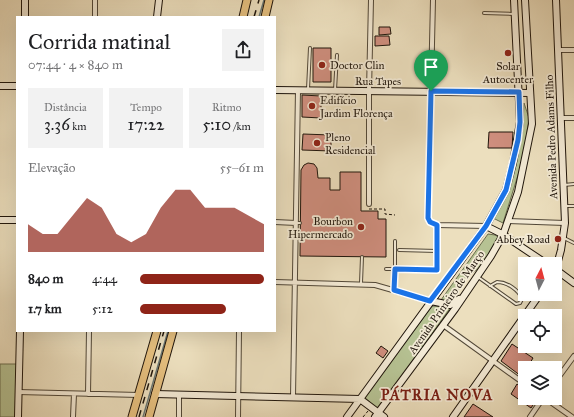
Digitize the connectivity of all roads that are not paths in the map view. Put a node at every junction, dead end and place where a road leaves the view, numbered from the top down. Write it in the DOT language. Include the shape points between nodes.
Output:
graph roads {
  1 [pos="25,0"];
  2 [pos="96,0"];
  3 [pos="159,0"];
  4 [pos="247,0"];
  5 [pos="269,0"];
  6 [pos="371,0"];
  7 [pos="433,0"];
  8 [pos="514,0"];
  9 [pos="525,0"];
  10 [pos="556,0"];
  11 [pos="484,13"];
  12 [pos="515,14"];
  13 [pos="25,16"];
  14 [pos="95,16"];
  15 [pos="157,16"];
  16 [pos="242,16"];
  17 [pos="265,16"];
  18 [pos="310,48"];
  19 [pos="558,50"];
  20 [pos="574,50"];
  21 [pos="337,54"];
  22 [pos="0,86"];
  23 [pos="16,86"];
  24 [pos="276,90"];
  25 [pos="298,90"];
  26 [pos="308,90"];
  27 [pos="335,91"];
  28 [pos="369,91"];
  29 [pos="431,91"];
  30 [pos="519,92"];
  31 [pos="530,92"];
  32 [pos="560,118"];
  33 [pos="574,118"];
  34 [pos="574,184"];
  35 [pos="563,185"];
  36 [pos="369,204"];
  37 [pos="564,206"];
  38 [pos="574,206"];
  39 [pos="0,220"];
  40 [pos="16,220"];
  41 [pos="508,221"];
  42 [pos="276,222"];
  43 [pos="298,223"];
  44 [pos="565,223"];
  45 [pos="437,225"];
  46 [pos="486,226"];
  47 [pos="503,235"];
  48 [pos="563,237"];
  49 [pos="395,241"];
  50 [pos="574,243"];
  51 [pos="399,250"];
  52 [pos="437,251"];
  53 [pos="362,257"];
  54 [pos="536,257"];
  55 [pos="558,257"];
  56 [pos="386,269"];
  57 [pos="395,269"];
  58 [pos="562,275"];
  59 [pos="477,277"];
  60 [pos="276,282"];
  61 [pos="296,282"];
  62 [pos="574,283"];
  63 [pos="361,284"];
  64 [pos="490,286"];
  65 [pos="394,290"];
  66 [pos="430,301"];
  67 [pos="535,301"];
  68 [pos="443,326"];
  69 [pos="20,332"];
  70 [pos="90,332"];
  71 [pos="156,332"];
  72 [pos="173,332"];
  73 [pos="239,332"];
  74 [pos="574,356"];
  75 [pos="494,361"];
  76 [pos="562,372"];
  77 [pos="518,379"];
  78 [pos="18,392"];
  79 [pos="74,394"];
  80 [pos="88,394"];
  81 [pos="155,394"];
  82 [pos="179,394"];
  83 [pos="139,395"];
  84 [pos="238,396"];
  85 [pos="293,397"];
  86 [pos="360,399"];
  87 [pos="539,405"];
  88 [pos="554,405"];
  89 [pos="377,415"];
  90 [pos="18,417"];
  91 [pos="73,417"];
  92 [pos="132,417"];
  93 [pos="148,417"];
  94 [pos="179,417"];
  95 [pos="238,417"];
  96 [pos="347,417"];
  97 [pos="384,417"];
  98 [pos="453,417"];
  99 [pos="530,417"];
  100 [pos="572,417"];
  1 -- 13 [label="main road"];
  2 -- 14 [label="street"];
  3 -- 15 [label="main road"];
  4 -- 16 [label="main road"];
  5 -- 17 [label="main road"];
  6 -- 28 [label="street"];
  7 -- 29 [label="street"];
  8 -- 12 [label="main road, Avenida Primeiro de Março"];
  9 -- 31 [label="main road, Avenida Primeiro de Março"];
  10 -- 19 [label="main road, Avenida Pedro Adams Filho"];
  11 -- 12 [label="lane"];
  12 -- 30 [label="main road, Avenida Primeiro de Março"];
  18 -- 26 [label="lane"];
  19 -- 20 [label="street"];
  19 -- 32 [label="main road, Avenida Pedro Adams Filho"];
  21 -- 27 [label="lane"];
  22 -- 23 [label="main road"];
  24 -- 25 [label="main road, Rua Tapes"];
  25 -- 26 [label="main road, Rua Tapes"];
  25 -- 43 [label="street"];
  26 -- 27 [label="main road, Rua Tapes"];
  27 -- 28 [label="main road, Rua Tapes"];
  28 -- 29 [label="main road, Rua Tapes"];
  28 -- 36 [label="street"];
  29 -- 30 [label="main road, Rua Tapes"];
  29 -- 45 [label="street" via="429,220"];
  30 -- 31 [label="main road, Rua Tapes"];
  30 -- 46 [label="main road, Avenida Primeiro de Março" via="520,122 513,163 506,190"];
  31 -- 41 [label="main road, Avenida Primeiro de Março" via="530,140 518,192"];
  32 -- 33 [label="street"];
  32 -- 35 [label="main road, Avenida Pedro Adams Filho"];
  34 -- 35 [label="lane"];
  35 -- 37 [label="main road, Avenida Pedro Adams Filho"];
  37 -- 38 [label="lane"];
  37 -- 44 [label="main road, Avenida Pedro Adams Filho"];
  39 -- 40 [label="main road"];
  41 -- 44 [label="street"];
  41 -- 47 [label="main road, Avenida Primeiro de Março"];
  42 -- 43 [label="street"];
  43 -- 61 [label="street"];
  44 -- 48 [label="main road, Avenida Pedro Adams Filho"];
  45 -- 46 [label="street"];
  45 -- 52 [label="lane"];
  46 -- 47 [label="main road"];
  46 -- 66 [label="main road, Avenida Primeiro de Março"];
  47 -- 54 [label="main road"];
  47 -- 59 [label="main road, Avenida Primeiro de Março"];
  48 -- 50 [label="lane"];
  48 -- 55 [label="main road, Avenida Pedro Adams Filho"];
  49 -- 57 [label="lane"];
  51 -- 52 [label="lane"];
  52 -- 57 [label="lane" via="437,270"];
  53 -- 63 [label="lane"];
  56 -- 57 [label="lane"];
  57 -- 65 [label="lane"];
  58 -- 62 [label="main road"];
  59 -- 64 [label="lane"];
  59 -- 66 [label="main road" via="454,303 447,305"];
  59 -- 68 [label="main road, Avenida Primeiro de Março"];
  60 -- 61 [label="street"];
  61 -- 63 [label="street"];
  61 -- 85 [label="street"];
  63 -- 65 [label="street"];
  64 -- 64 [label="lane" via="516,304 522,299 521,295 506,284 497,282"];
  65 -- 66 [label="street"];
  66 -- 86 [label="main road, Avenida Primeiro de Março"];
  67 -- 75 [label="main road"];
  68 -- 75 [label="street"];
  68 -- 89 [label="main road, Avenida Primeiro de Março"];
  69 -- 78 [label="main road"];
  70 -- 80 [label="street"];
  71 -- 83 [label="main road"];
  72 -- 81 [label="main road"];
  73 -- 84 [label="street"];
  74 -- 76 [label="street"];
  75 -- 77 [label="street"];
  75 -- 98 [label="main road"];
  78 -- 79 [label="street"];
  78 -- 90 [label="main road"];
  79 -- 80 [label="street"];
  79 -- 91 [label="street"];
  80 -- 83 [label="street"];
  81 -- 82 [label="main road"];
  81 -- 93 [label="main road"];
  82 -- 84 [label="main road"];
  82 -- 94 [label="street"];
  83 -- 92 [label="main road"];
  84 -- 85 [label="main road"];
  84 -- 95 [label="street"];
  85 -- 86 [label="main road"];
  86 -- 89 [label="main road"];
  86 -- 96 [label="main road, Avenida Primeiro de Março"];
  87 -- 99 [label="street"];
  88 -- 100 [label="street"];
  89 -- 97 [label="main road"];
}
